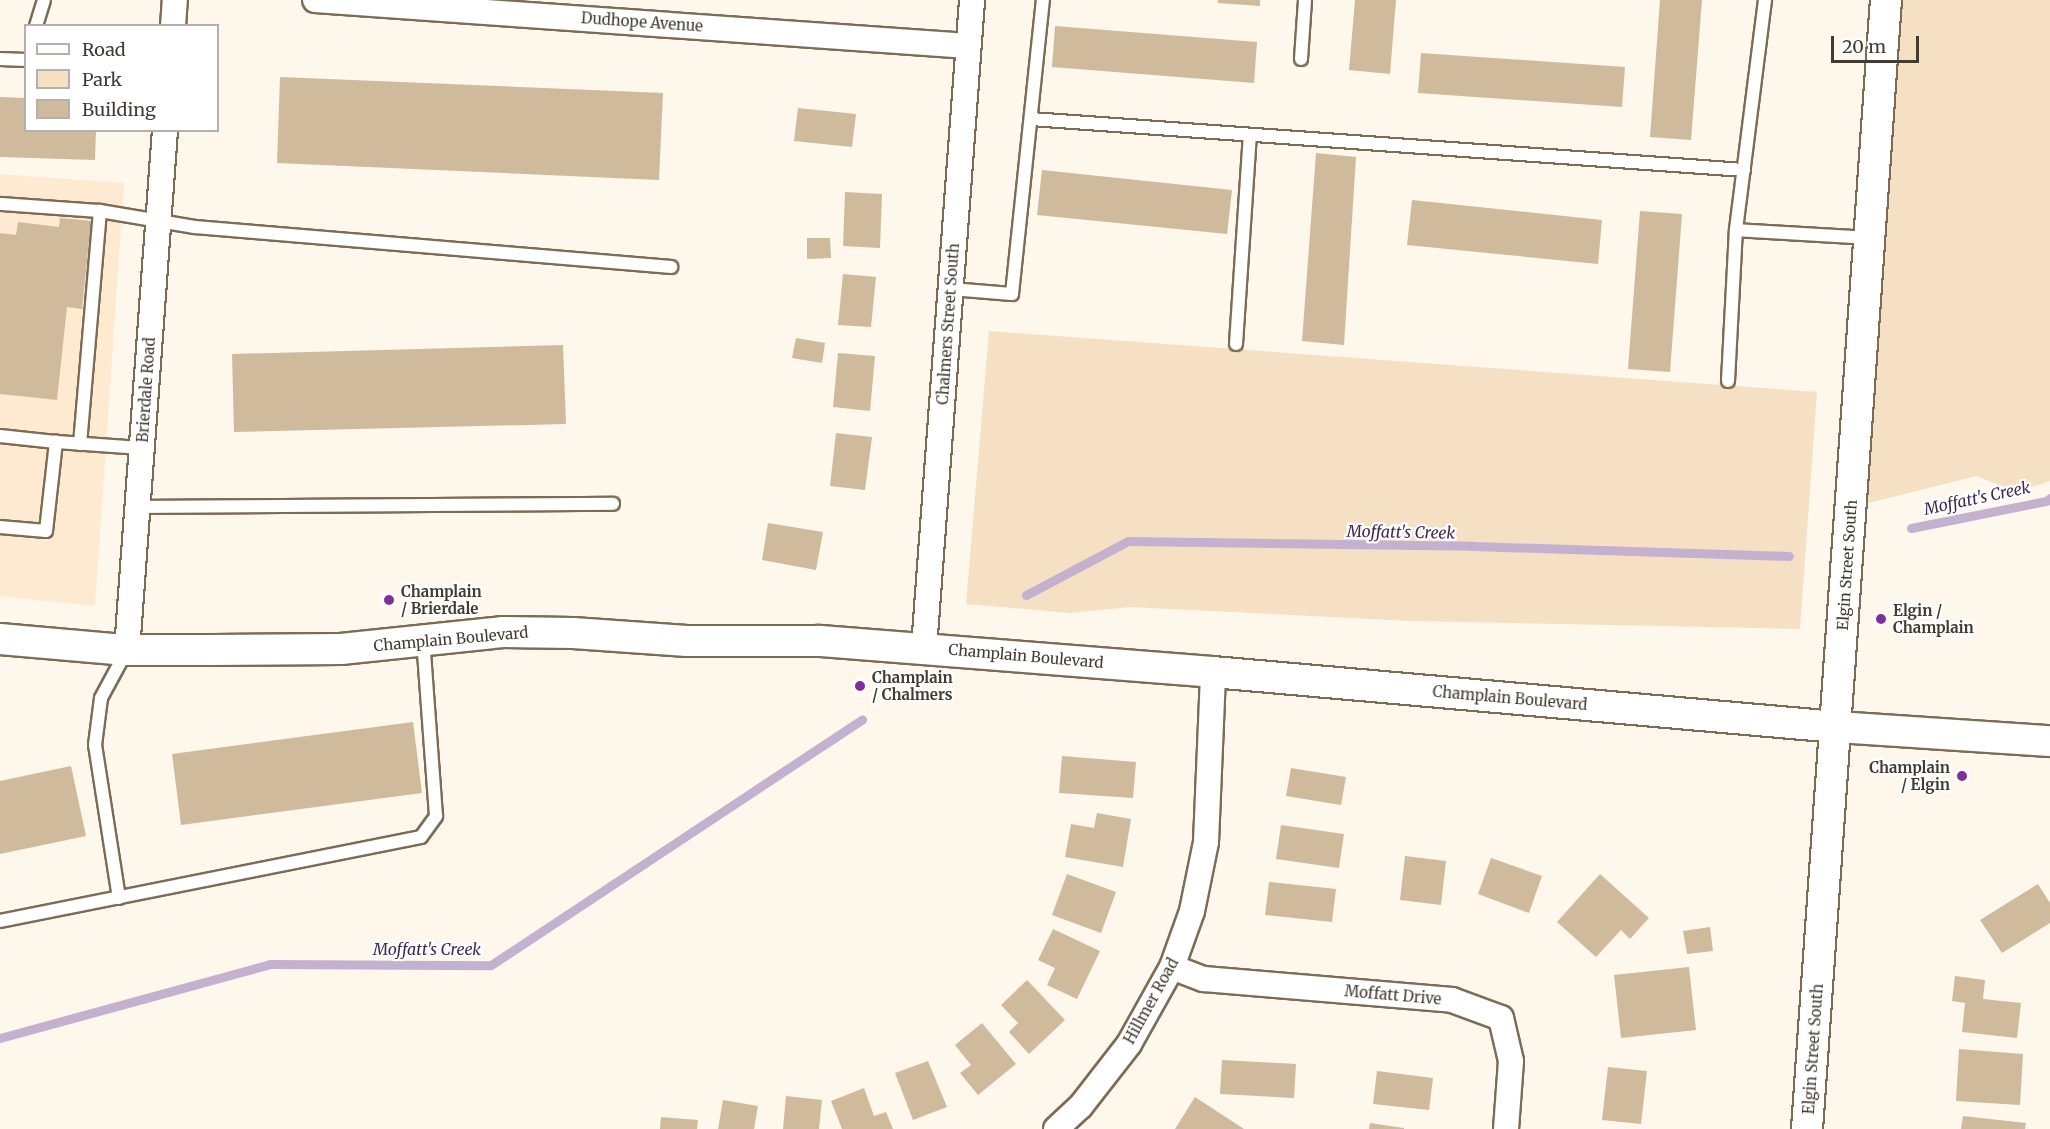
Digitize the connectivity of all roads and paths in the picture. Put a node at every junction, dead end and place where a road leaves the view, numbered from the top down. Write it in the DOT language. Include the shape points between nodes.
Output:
graph roads {
  1 [pos="44,0"];
  2 [pos="176,0"];
  3 [pos="315,0"];
  4 [pos="972,0"];
  5 [pos="1043,0"];
  6 [pos="1305,0"];
  7 [pos="1765,0"];
  8 [pos="1886,0"];
  9 [pos="547,8"];
  10 [pos="37,24"];
  11 [pos="173,24"];
  12 [pos="968,46"];
  13 [pos="0,59"];
  14 [pos="1301,59"];
  15 [pos="24,60"];
  16 [pos="1031,119"];
  17 [pos="165,132"];
  18 [pos="1250,135"];
  19 [pos="1744,170"];
  20 [pos="0,204"];
  21 [pos="100,211"];
  22 [pos="158,221"];
  23 [pos="1736,230"];
  24 [pos="1869,238"];
  25 [pos="671,267"];
  26 [pos="951,289"];
  27 [pos="1236,344"];
  28 [pos="1728,381"];
  29 [pos="0,436"];
  30 [pos="56,442"];
  31 [pos="80,444"];
  32 [pos="142,448"];
  33 [pos="613,504"];
  34 [pos="138,507"];
  35 [pos="0,527"];
  36 [pos="0,639"];
  37 [pos="423,639"];
  38 [pos="924,648"];
  39 [pos="127,650"];
  40 [pos="1213,672"];
  41 [pos="1837,727"];
  42 [pos="2050,741"];
  43 [pos="119,898"];
  44 [pos="0,921"];
  45 [pos="1172,967"];
  46 [pos="1056,1129"];
  47 [pos="1506,1129"];
  48 [pos="1807,1129"];
  1 -- 10 [label="lane"];
  2 -- 11 [label="street"];
  3 -- 9 [label="street, Dudhope Avenue"];
  4 -- 12 [label="street, Chalmers Street South"];
  5 -- 16 [label="lane"];
  6 -- 14 [label="lane"];
  7 -- 19 [label="lane"];
  8 -- 24 [label="street, Elgin Street South"];
  9 -- 12 [label="street, Dudhope Avenue"];
  12 -- 26 [label="street, Chalmers Street South"];
  13 -- 15 [label="lane"];
  16 -- 18 [label="lane"];
  16 -- 26 [label="lane" via="1012,294"];
  17 -- 22 [label="street, Brierdale Road"];
  18 -- 19 [label="lane"];
  18 -- 27 [label="lane"];
  19 -- 23 [label="lane"];
  20 -- 21 [label="lane"];
  21 -- 22 [label="lane"];
  21 -- 31 [label="lane"];
  22 -- 25 [label="lane"];
  22 -- 32 [label="street, Brierdale Road"];
  23 -- 24 [label="lane"];
  23 -- 28 [label="lane"];
  24 -- 41 [label="street, Elgin Street South"];
  26 -- 38 [label="street, Chalmers Street South"];
  29 -- 30 [label="lane"];
  30 -- 31 [label="lane"];
  30 -- 35 [label="lane" via="46,531"];
  31 -- 32 [label="lane"];
  32 -- 34 [label="street, Brierdale Road"];
  33 -- 34 [label="lane"];
  34 -- 39 [label="street, Brierdale Road"];
  36 -- 39 [label="street, Champlain Boulevard"];
  37 -- 38 [label="street, Champlain Boulevard" via="540,632 687,641 809,640"];
  37 -- 39 [label="street, Champlain Boulevard" via="341,649"];
  37 -- 43 [label="lane" via="436,816 421,837"];
  38 -- 40 [label="street, Champlain Boulevard"];
  39 -- 43 [label="lane" via="101,698 95,745"];
  40 -- 41 [label="street, Champlain Boulevard"];
  40 -- 45 [label="street, Hillmer Road" via="1206,842 1192,911"];
  41 -- 42 [label="street, Champlain Boulevard"];
  41 -- 48 [label="street, Elgin Street South"];
  43 -- 44 [label="lane"];
  45 -- 46 [label="street, Hillmer Road" via="1129,1044 1080,1107"];
  45 -- 47 [label="street, Moffatt Drive" via="1204,979 1452,1000 1501,1018 1511,1061"];
}
